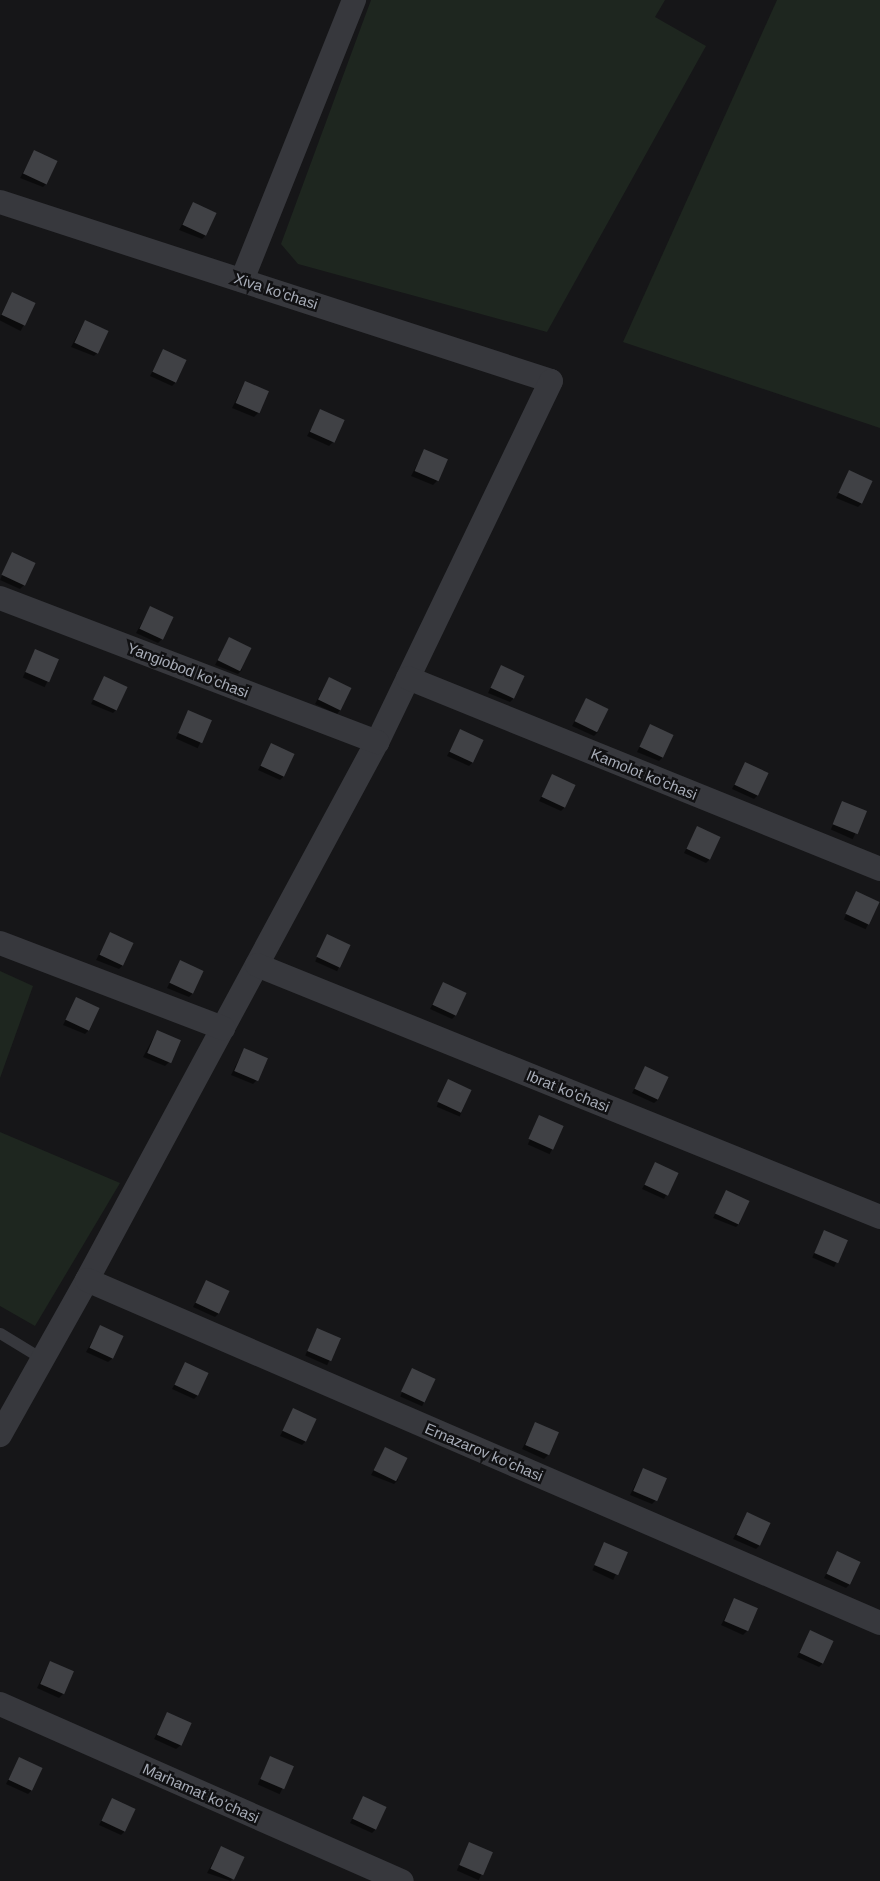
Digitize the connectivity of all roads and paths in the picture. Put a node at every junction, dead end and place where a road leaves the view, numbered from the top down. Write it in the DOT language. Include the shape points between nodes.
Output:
graph roads {
  1 [pos="354,0"];
  2 [pos="0,202"];
  3 [pos="242,280"];
  4 [pos="0,598"];
  5 [pos="408,678"];
  6 [pos="377,742"];
  7 [pos="880,869"];
  8 [pos="0,942"];
  9 [pos="257,965"];
  10 [pos="223,1028"];
  11 [pos="880,1217"];
  12 [pos="87,1280"];
  13 [pos="0,1333"];
  14 [pos="42,1358"];
  15 [pos="0,1435"];
  16 [pos="880,1622"];
  17 [pos="0,1704"];
  18 [pos="402,1881"];
  1 -- 3 [label="street"];
  2 -- 3 [label="street, Xiva ko'chasi"];
  3 -- 5 [label="street, Xiva ko'chasi" via="551,381"];
  4 -- 6 [label="street, Yangiobod ko'chasi"];
  5 -- 6 [label="street"];
  5 -- 7 [label="street, Kamolot ko'chasi"];
  6 -- 9 [label="street"];
  8 -- 10 [label="street"];
  9 -- 10 [label="street"];
  9 -- 11 [label="street, Ibrat ko'chasi"];
  10 -- 12 [label="street"];
  12 -- 14 [label="street"];
  12 -- 16 [label="street, Ernazarov ko'chasi"];
  13 -- 14 [label="lane"];
  14 -- 15 [label="street"];
  17 -- 18 [label="street, Marhamat ko'chasi"];
}
